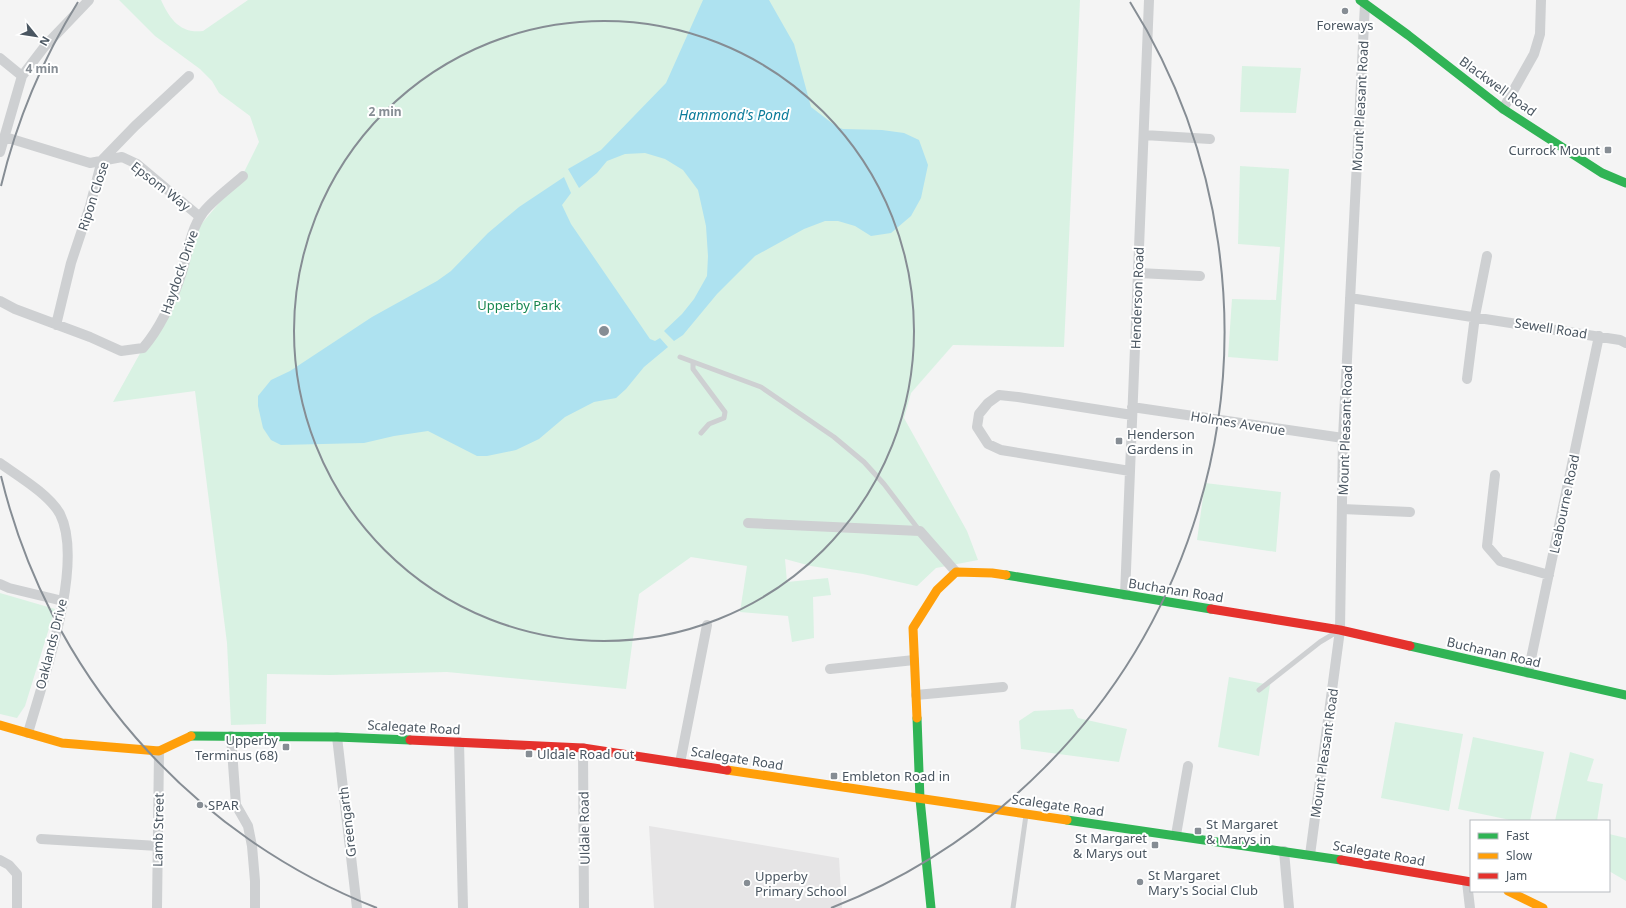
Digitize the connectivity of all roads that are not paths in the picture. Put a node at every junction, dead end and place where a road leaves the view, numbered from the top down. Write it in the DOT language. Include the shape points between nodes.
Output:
graph roads {
  1 [pos="89,0"];
  2 [pos="1149,0"];
  3 [pos="1541,0"];
  4 [pos="1362,2"];
  5 [pos="0,58"];
  6 [pos="22,76"];
  7 [pos="188,76"];
  8 [pos="1503,109"];
  9 [pos="1144,135"];
  10 [pos="5,137"];
  11 [pos="1210,139"];
  12 [pos="0,152"];
  13 [pos="102,160"];
  14 [pos="242,176"];
  15 [pos="1626,183"];
  16 [pos="200,217"];
  17 [pos="1487,256"];
  18 [pos="1138,273"];
  19 [pos="1200,276"];
  20 [pos="1350,298"];
  21 [pos="0,301"];
  22 [pos="1475,316"];
  23 [pos="56,325"];
  24 [pos="1599,336"];
  25 [pos="1626,343"];
  26 [pos="680,357"];
  27 [pos="693,362"];
  28 [pos="1467,379"];
  29 [pos="1132,411"];
  30 [pos="701,433"];
  31 [pos="1343,438"];
  32 [pos="0,463"];
  33 [pos="1130,471"];
  34 [pos="1495,475"];
  35 [pos="1342,508"];
  36 [pos="1410,512"];
  37 [pos="748,523"];
  38 [pos="920,531"];
  39 [pos="956,572"];
  40 [pos="1549,575"];
  41 [pos="0,584"];
  42 [pos="1125,595"];
  43 [pos="63,601"];
  44 [pos="707,624"];
  45 [pos="1340,630"];
  46 [pos="914,660"];
  47 [pos="830,669"];
  48 [pos="1528,673"];
  49 [pos="1003,687"];
  50 [pos="1259,690"];
  51 [pos="916,695"];
  52 [pos="1626,695"];
  53 [pos="0,725"];
  54 [pos="28,733"];
  55 [pos="231,736"];
  56 [pos="337,737"];
  57 [pos="459,742"];
  58 [pos="583,748"];
  59 [pos="160,751"];
  60 [pos="680,763"];
  61 [pos="1188,766"];
  62 [pos="920,799"];
  63 [pos="1026,814"];
  64 [pos="1176,835"];
  65 [pos="41,839"];
  66 [pos="158,846"];
  67 [pos="1284,851"];
  68 [pos="1310,855"];
  69 [pos="0,860"];
  70 [pos="1469,882"];
  71 [pos="1510,892"];
  72 [pos="17,908"];
  73 [pos="157,908"];
  74 [pos="255,908"];
  75 [pos="357,908"];
  76 [pos="463,908"];
  77 [pos="584,908"];
  78 [pos="931,908"];
  79 [pos="1013,908"];
  80 [pos="1289,908"];
  81 [pos="1470,908"];
  82 [pos="1543,908"];
  1 -- 6 [label="street" via="45,46"];
  2 -- 9 [label="street, Henderson Road"];
  3 -- 8 [label="street" via="1540,34 1534,54"];
  4 -- 8 [label="street, Blackwell Road"];
  4 -- 20 [label="street, Mount Pleasant Road"];
  5 -- 6 [label="street"];
  6 -- 10 [label="street"];
  7 -- 13 [label="street, Ripon Close"];
  8 -- 15 [label="street, Blackwell Road" via="1602,173"];
  9 -- 11 [label="street"];
  9 -- 18 [label="street, Henderson Road"];
  10 -- 12 [label="street"];
  10 -- 13 [label="street, Epsom Way" via="90,163"];
  13 -- 16 [label="street, Epsom Way" via="122,157 138,164"];
  13 -- 23 [label="street, Ripon Close" via="71,263"];
  14 -- 16 [label="street, Haydock Drive"];
  16 -- 23 [label="street, Haydock Drive" via="170,308 154,336 143,348 121,351"];
  17 -- 22 [label="street"];
  18 -- 19 [label="street"];
  18 -- 29 [label="street, Henderson Road"];
  20 -- 22 [label="street, Sewell Road"];
  20 -- 31 [label="street, Mount Pleasant Road"];
  21 -- 23 [label="street, Haydock Drive"];
  22 -- 24 [label="street, Sewell Road"];
  22 -- 28 [label="street"];
  24 -- 25 [label="street, Sewell Road"];
  24 -- 40 [label="street, Leabourne Road"];
  26 -- 27 [label="lane"];
  27 -- 30 [label="lane" via="693,369 725,412 724,418 709,424"];
  27 -- 38 [label="lane" via="761,387 834,437 864,462"];
  29 -- 31 [label="street, Holmes Avenue"];
  29 -- 33 [label="street, Henderson Road"];
  29 -- 33 [label="street, Holmes Avenue" via="999,395 979,414 976,427 988,444 1001,450"];
  31 -- 35 [label="street, Mount Pleasant Road"];
  32 -- 43 [label="street, Oaklands Drive" via="42,493 60,514 68,542 68,566"];
  33 -- 42 [label="street, Henderson Road"];
  34 -- 40 [label="street" via="1487,546 1500,561"];
  35 -- 36 [label="street"];
  35 -- 45 [label="street, Mount Pleasant Road"];
  37 -- 38 [label="street"];
  38 -- 39 [label="street"];
  39 -- 42 [label="street, Buchanan Road" via="992,573"];
  39 -- 46 [label="street" via="937,590 913,628"];
  40 -- 48 [label="street, Leabourne Road"];
  41 -- 43 [label="street"];
  42 -- 45 [label="street, Buchanan Road"];
  43 -- 54 [label="street, Oaklands Drive"];
  44 -- 60 [label="street"];
  45 -- 48 [label="street, Buchanan Road"];
  45 -- 50 [label="lane" via="1320,642"];
  45 -- 68 [label="street, Mount Pleasant Road"];
  46 -- 47 [label="street"];
  46 -- 51 [label="street"];
  48 -- 52 [label="street, Buchanan Road"];
  49 -- 51 [label="street"];
  51 -- 62 [label="street"];
  53 -- 54 [label="street"];
  54 -- 59 [label="street" via="62,743"];
  55 -- 56 [label="street, Scalegate Road"];
  55 -- 59 [label="street, Scalegate Road" via="190,736"];
  55 -- 74 [label="street" via="236,805 248,826 252,846"];
  56 -- 57 [label="street, Scalegate Road"];
  56 -- 75 [label="street, Greengarth"];
  57 -- 58 [label="street, Scalegate Road"];
  57 -- 76 [label="street"];
  58 -- 60 [label="street, Scalegate Road"];
  58 -- 77 [label="street, Uldale Road"];
  59 -- 66 [label="street, Lamb Street"];
  60 -- 62 [label="street, Scalegate Road"];
  61 -- 64 [label="street"];
  62 -- 63 [label="street, Scalegate Road"];
  62 -- 78 [label="street"];
  63 -- 64 [label="street, Scalegate Road"];
  63 -- 79 [label="lane"];
  64 -- 67 [label="street, Scalegate Road"];
  65 -- 66 [label="street"];
  66 -- 73 [label="street, Lamb Street"];
  67 -- 68 [label="street, Scalegate Road"];
  67 -- 80 [label="street"];
  68 -- 70 [label="street, Scalegate Road"];
  69 -- 72 [label="street" via="17,874"];
  70 -- 81 [label="street"];
  71 -- 82 [label="street"];
}
